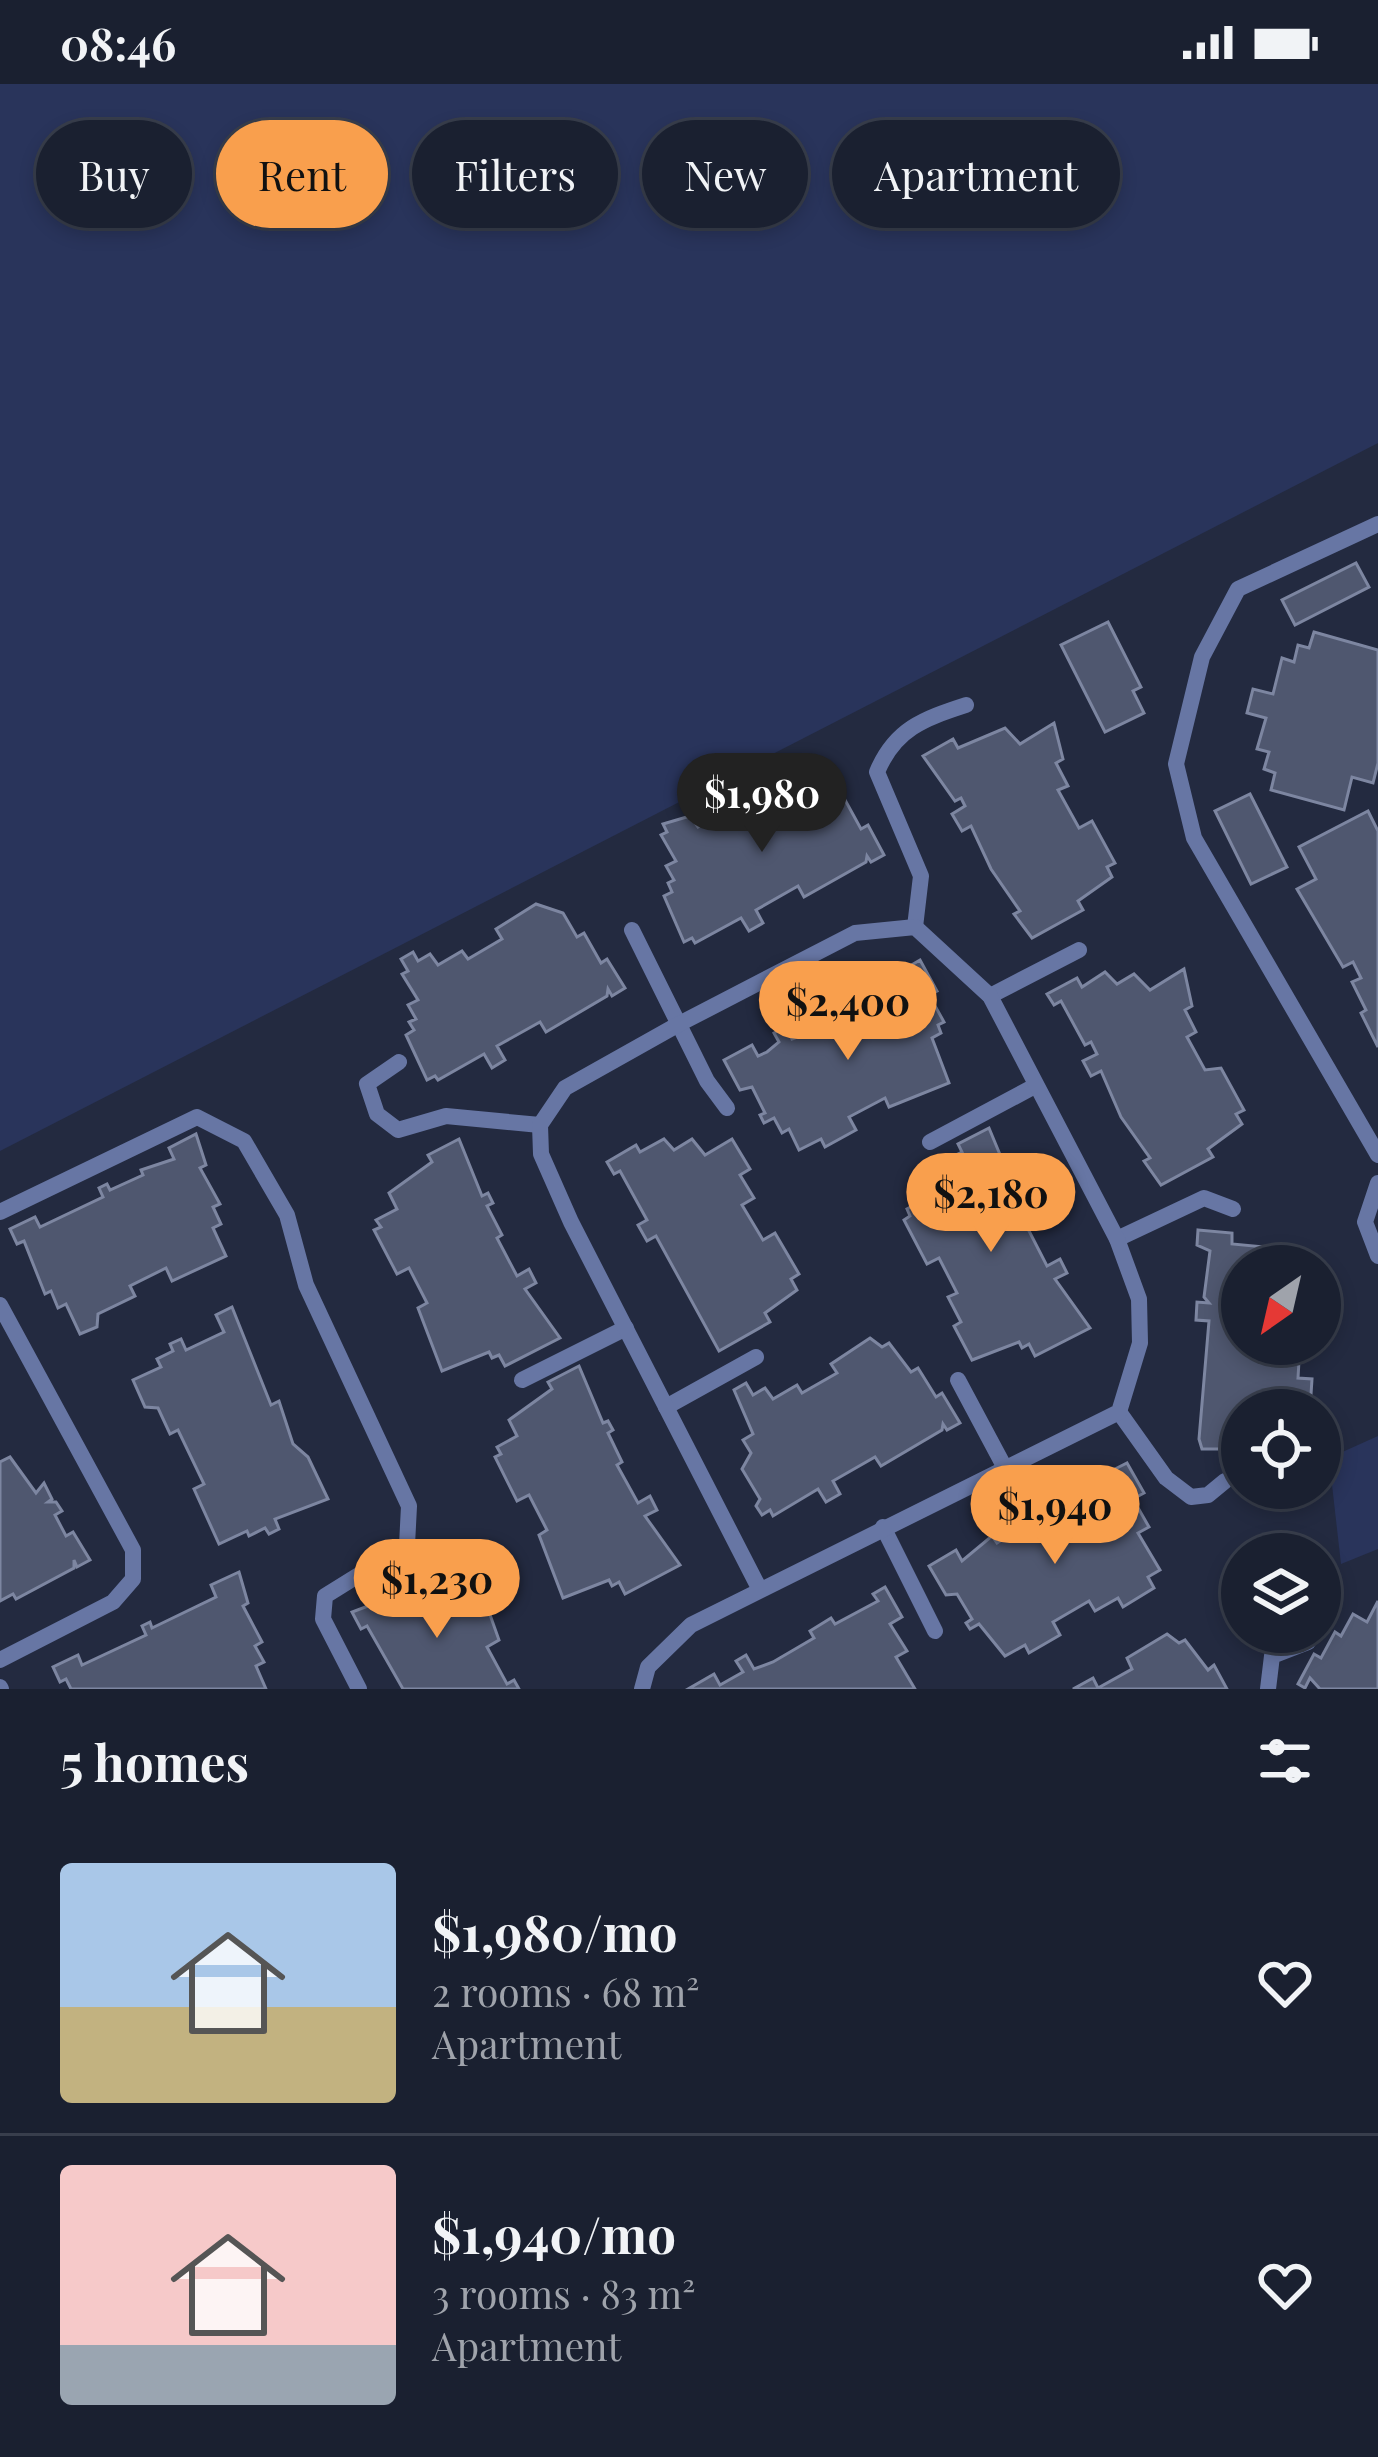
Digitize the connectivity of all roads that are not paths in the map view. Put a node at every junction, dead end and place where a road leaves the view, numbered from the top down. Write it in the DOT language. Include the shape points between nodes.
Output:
graph roads {
  1 [pos="1378,524"];
  2 [pos="966,705"];
  3 [pos="915,927"];
  4 [pos="632,930"];
  5 [pos="1079,950"];
  6 [pos="990,996"];
  7 [pos="679,1024"];
  8 [pos="399,1062"];
  9 [pos="1034,1087"];
  10 [pos="728,1108"];
  11 [pos="540,1126"];
  12 [pos="930,1142"];
  13 [pos="1378,1155"];
  14 [pos="1378,1183"];
  15 [pos="1233,1209"];
  16 [pos="0,1213"];
  17 [pos="1117,1239"];
  18 [pos="1378,1256"];
  19 [pos="0,1305"];
  20 [pos="626,1328"];
  21 [pos="756,1357"];
  22 [pos="522,1380"];
  23 [pos="958,1380"];
  24 [pos="666,1407"];
  25 [pos="1119,1412"];
  26 [pos="1005,1468"];
  27 [pos="1221,1484"];
  28 [pos="883,1528"];
  29 [pos="759,1588"];
  30 [pos="935,1631"];
  31 [pos="1280,1653"];
  32 [pos="0,1660"];
  33 [pos="359,1689"];
  34 [pos="643,1689"];
  35 [pos="1268,1689"];
  1 -- 13 [label="lane" via="1238,589 1202,657 1176,764 1194,838"];
  2 -- 3 [label="lane" via="915,722 887,746 877,772 921,876"];
  3 -- 6 [label="lane"];
  3 -- 7 [label="lane" via="855,933"];
  4 -- 7 [label="lane"];
  5 -- 6 [label="lane"];
  6 -- 9 [label="lane"];
  7 -- 10 [label="lane"];
  7 -- 11 [label="lane" via="566,1088"];
  8 -- 11 [label="lane" via="367,1084 377,1114 398,1130 446,1116"];
  9 -- 12 [label="lane"];
  9 -- 17 [label="lane"];
  11 -- 20 [label="lane" via="541,1154"];
  14 -- 18 [label="lane" via="1366,1222"];
  15 -- 17 [label="lane" via="1204,1198"];
  16 -- 33 [label="lane" via="197,1117 244,1141 287,1215 305,1286 410,1506 407,1545 325,1596 323,1618"];
  17 -- 25 [label="lane" via="1138,1299 1140,1343"];
  19 -- 32 [label="lane" via="133,1550 133,1579 113,1602"];
  20 -- 22 [label="lane"];
  20 -- 24 [label="lane"];
  21 -- 24 [label="lane"];
  23 -- 26 [label="lane"];
  24 -- 29 [label="lane"];
  25 -- 26 [label="lane"];
  25 -- 27 [label="lane" via="1166,1478 1191,1497"];
  26 -- 28 [label="lane"];
  28 -- 29 [label="lane"];
  28 -- 30 [label="lane"];
  29 -- 34 [label="lane" via="665,1647"];
  31 -- 35 [label="lane" via="1273,1656"];
}
